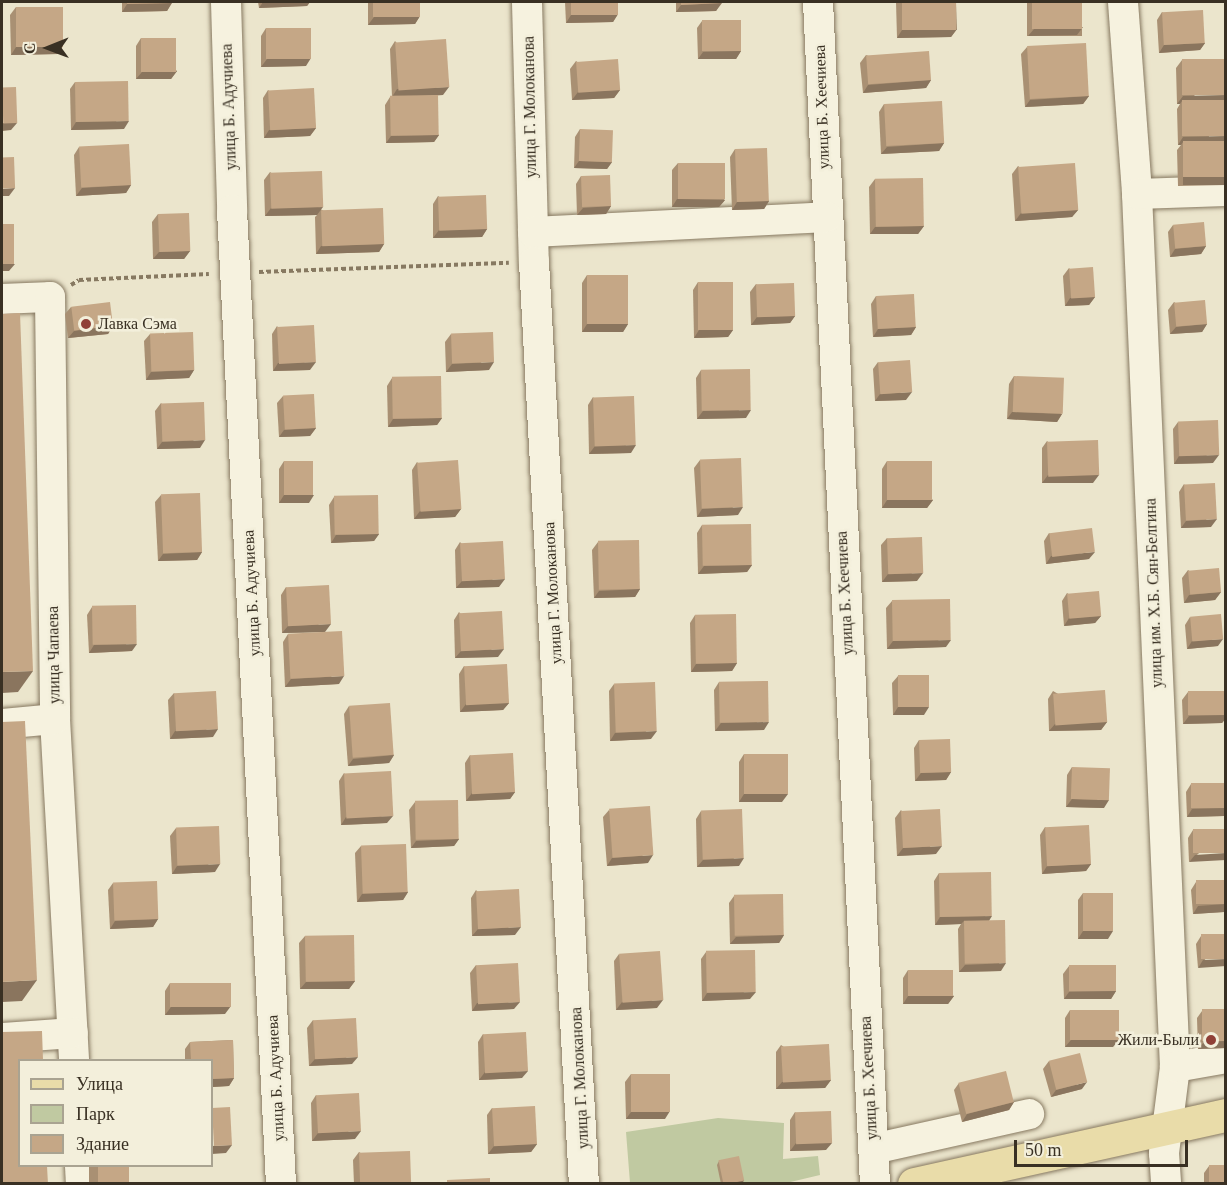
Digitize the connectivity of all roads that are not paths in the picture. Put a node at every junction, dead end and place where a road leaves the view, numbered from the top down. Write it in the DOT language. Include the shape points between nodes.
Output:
graph roads {
  1 [pos="226,2"];
  2 [pos="527,2"];
  3 [pos="818,2"];
  4 [pos="1123,2"];
  5 [pos="1226,191"];
  6 [pos="1137,194"];
  7 [pos="826,217"];
  8 [pos="533,232"];
  9 [pos="2,300"];
  10 [pos="55,719"];
  11 [pos="2,724"];
  12 [pos="2,1038"];
  13 [pos="74,1047"];
  14 [pos="1226,1058"];
  15 [pos="1175,1067"];
  16 [pos="1029,1114"];
  17 [pos="1226,1115"];
  18 [pos="1166,1130"];
  19 [pos="873,1149"];
  20 [pos="80,1167"];
  21 [pos="81,1184"];
  22 [pos="281,1184"];
  23 [pos="584,1184"];
  24 [pos="875,1184"];
  25 [pos="914,1184"];
  26 [pos="1166,1184"];
  1 -- 22 [label="street, улица Б. Адучиева"];
  2 -- 8 [label="street, улица Г. Молоканова"];
  3 -- 7 [label="street, улица Б. Хеечиева"];
  4 -- 6 [label="street, улица им. Х.Б. Сян-Белгина"];
  5 -- 6 [label="street"];
  6 -- 15 [label="street, улица им. Х.Б. Сян-Белгина"];
  7 -- 8 [label="street"];
  7 -- 19 [label="street, улица Б. Хеечиева"];
  8 -- 23 [label="street, улица Г. Молоканова"];
  9 -- 10 [label="street, улица Чапаева" via="50,297"];
  10 -- 11 [label="street"];
  10 -- 13 [label="street, улица Чапаева"];
  12 -- 13 [label="street"];
  14 -- 15 [label="street"];
  15 -- 18 [label="street, улица им. Х.Б. Сян-Белгина"];
  16 -- 19 [label="street"];
  17 -- 18 [label="main road"];
  18 -- 25 [label="main road"];
  18 -- 26 [label="street, улица им. Х.Б. Сян-Белгина"];
  19 -- 24 [label="street, улица Б. Хеечиева"];
  20 -- 21 [label="street"];
}
